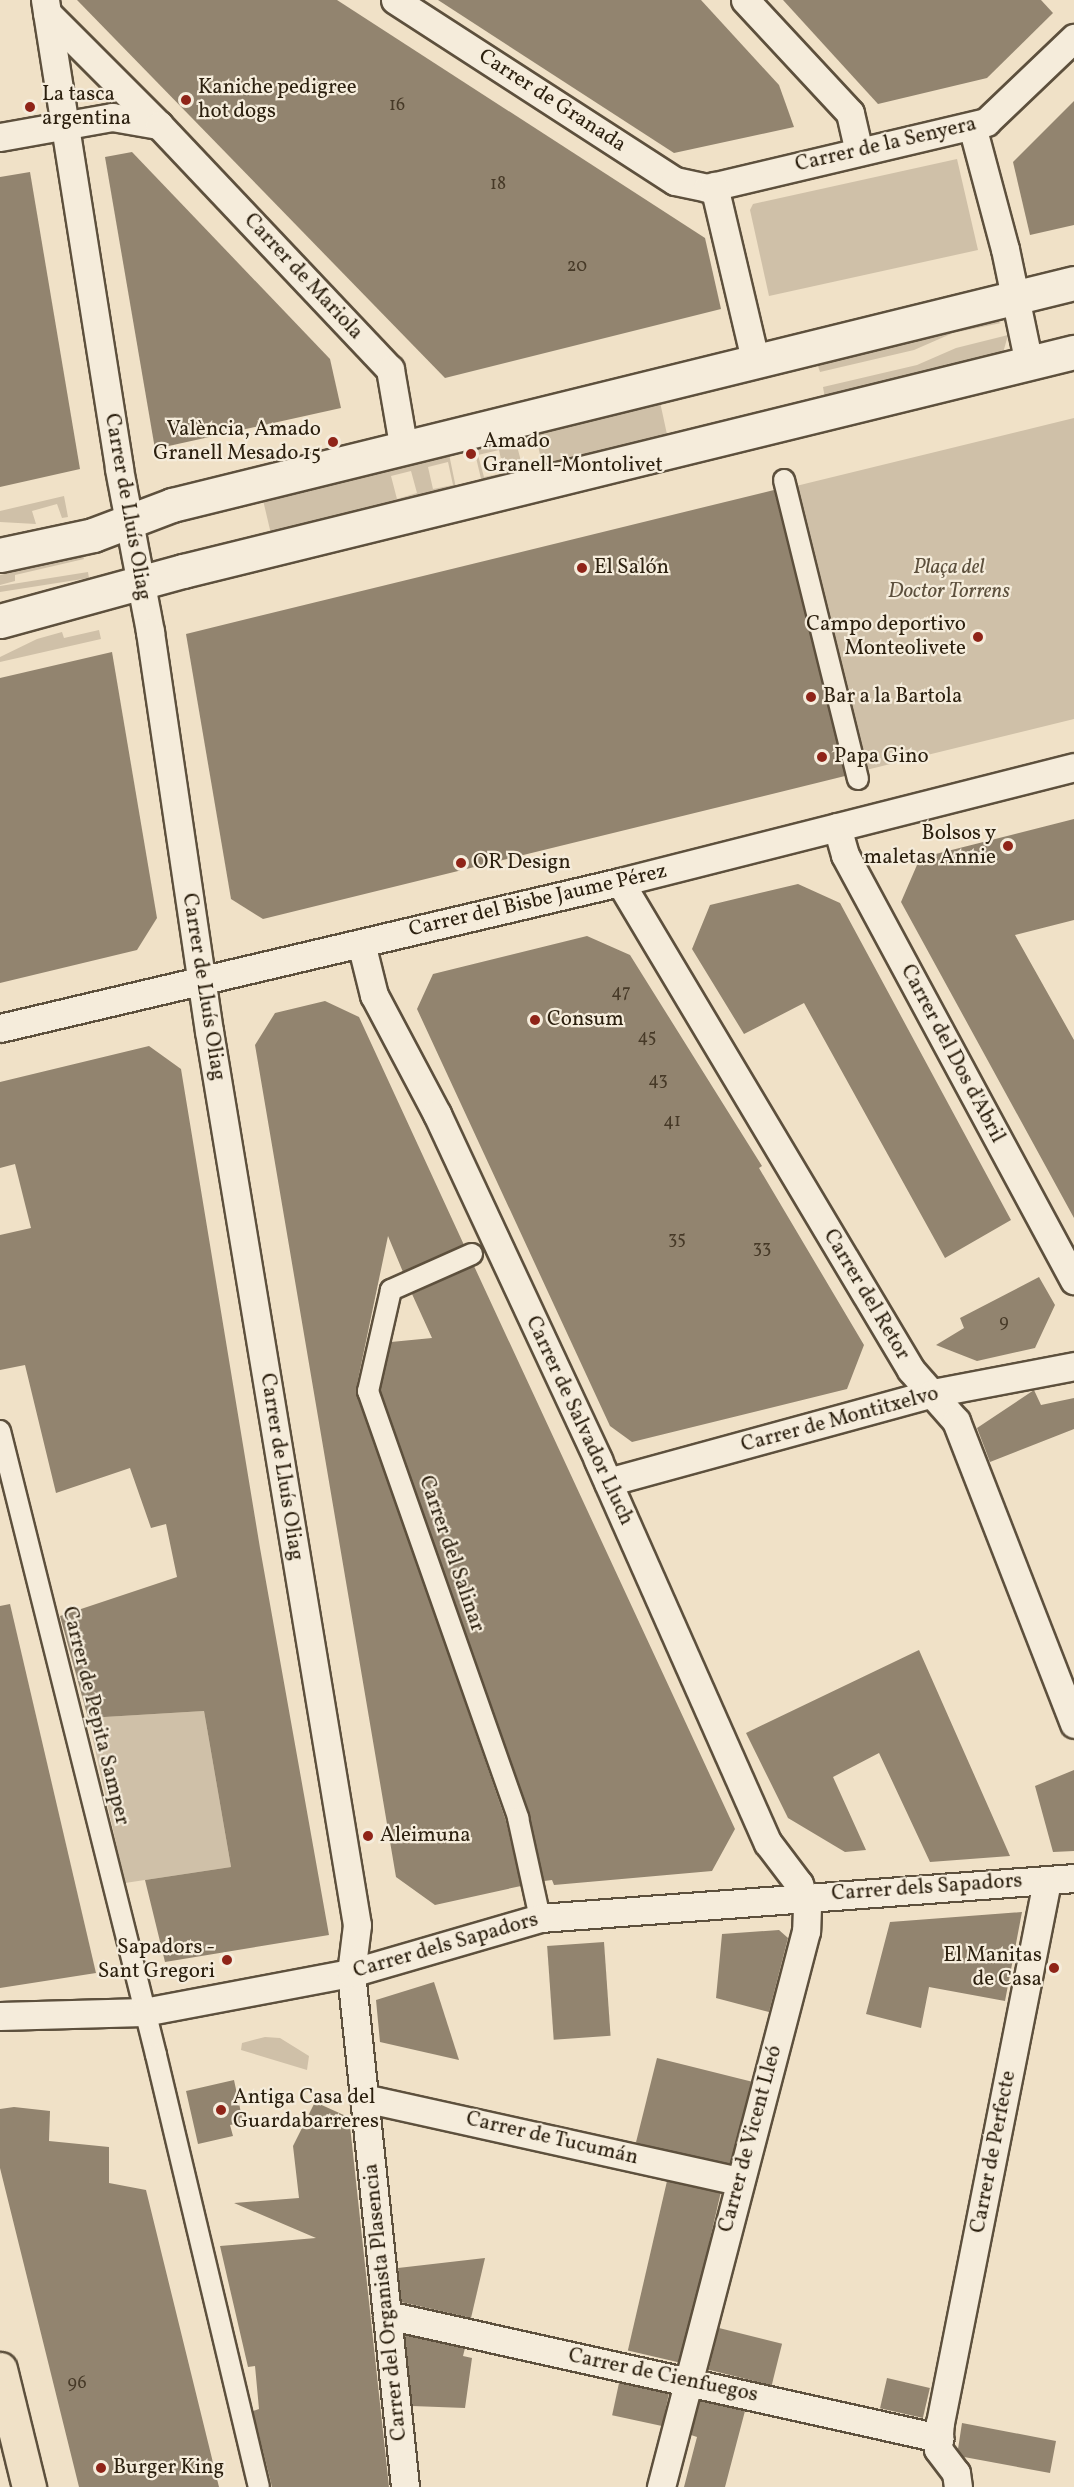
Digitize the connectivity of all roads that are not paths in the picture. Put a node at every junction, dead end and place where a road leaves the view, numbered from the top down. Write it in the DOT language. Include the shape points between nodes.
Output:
graph roads {
  1 [pos="395,0"];
  2 [pos="745,0"];
  3 [pos="46,7"];
  4 [pos="1074,38"];
  5 [pos="68,125"];
  6 [pos="159,125"];
  7 [pos="972,126"];
  8 [pos="0,137"];
  9 [pos="859,151"];
  10 [pos="726,183"];
  11 [pos="1074,283"];
  12 [pos="1017,297"];
  13 [pos="1074,352"];
  14 [pos="756,363"];
  15 [pos="1029,364"];
  16 [pos="404,450"];
  17 [pos="784,480"];
  18 [pos="128,522"];
  19 [pos="0,555"];
  20 [pos="140,583"];
  21 [pos="0,621"];
  22 [pos="1074,767"];
  23 [pos="858,779"];
  24 [pos="837,826"];
  25 [pos="620,882"];
  26 [pos="361,943"];
  27 [pos="201,982"];
  28 [pos="0,1028"];
  29 [pos="472,1254"];
  30 [pos="1074,1280"];
  31 [pos="1074,1366"];
  32 [pos="933,1393"];
  33 [pos="0,1431"];
  34 [pos="608,1482"];
  35 [pos="1074,1724"];
  36 [pos="1074,1878"];
  37 [pos="1047,1881"];
  38 [pos="804,1896"];
  39 [pos="540,1918"];
  40 [pos="351,1973"];
  41 [pos="144,2012"];
  42 [pos="0,2016"];
  43 [pos="364,2098"];
  44 [pos="739,2181"];
  45 [pos="387,2315"];
  46 [pos="0,2369"];
  47 [pos="689,2381"];
  48 [pos="939,2430"];
  49 [pos="29,2487"];
  50 [pos="259,2487"];
  51 [pos="405,2487"];
  52 [pos="661,2487"];
  53 [pos="958,2487"];
  1 -- 10 [label="street, Carrer de Granada" via="675,181 689,186"];
  2 -- 9 [label="street" via="850,113"];
  3 -- 5 [label="street, Carrer de Lluís Oliag"];
  3 -- 6 [label="street, Carrer de Mariola"];
  4 -- 7 [label="street, Carrer de la Senyera" via="997,116"];
  5 -- 6 [label="street" via="112,117"];
  5 -- 8 [label="street"];
  5 -- 18 [label="street, Carrer de Lluís Oliag"];
  6 -- 16 [label="street, Carrer de Mariola" via="390,369"];
  7 -- 9 [label="street, Carrer de la Senyera"];
  7 -- 12 [label="street"];
  9 -- 10 [label="street, Carrer de la Senyera"];
  10 -- 14 [label="street"];
  11 -- 12 [label="main road"];
  12 -- 14 [label="main road"];
  12 -- 15 [label="street"];
  13 -- 15 [label="main road"];
  14 -- 16 [label="main road"];
  15 -- 20 [label="main road"];
  16 -- 18 [label="main road" via="172,505"];
  17 -- 23 [label="street"];
  18 -- 19 [label="main road" via="60,543"];
  18 -- 20 [label="street, Carrer de Lluís Oliag"];
  20 -- 21 [label="main road"];
  20 -- 27 [label="street, Carrer de Lluís Oliag"];
  22 -- 24 [label="street, Carrer del Bisbe Jaume Pérez"];
  24 -- 25 [label="street, Carrer del Bisbe Jaume Pérez"];
  24 -- 30 [label="street, Carrer del Dos d'Abril" via="848,861"];
  25 -- 26 [label="street, Carrer del Bisbe Jaume Pérez"];
  25 -- 32 [label="street, Carrer del Retor" via="911,1370"];
  26 -- 27 [label="street, Carrer del Bisbe Jaume Pérez"];
  26 -- 34 [label="street, Carrer de Salvador Lluch" via="374,995 437,1114"];
  27 -- 28 [label="street, Carrer del Bisbe Jaume Pérez"];
  27 -- 40 [label="street, Carrer de Lluís Oliag" via="357,1921"];
  29 -- 39 [label="street, Carrer del Salinar" via="392,1290 368,1391 518,1818"];
  31 -- 32 [label="street, Carrer de Montitxelvo"];
  32 -- 34 [label="street, Carrer de Montitxelvo"];
  32 -- 35 [label="street, Carrer del Retor" via="956,1421"];
  33 -- 41 [label="street, Carrer de Pepita Samper"];
  34 -- 38 [label="street, Carrer de Salvador Lluch" via="768,1843"];
  36 -- 37 [label="street, Carrer dels Sapadors"];
  37 -- 38 [label="street, Carrer dels Sapadors"];
  37 -- 48 [label="street, Carrer de Perfecte"];
  38 -- 39 [label="street, Carrer dels Sapadors"];
  38 -- 44 [label="street, Carrer de Vicent Lleó" via="806,1931"];
  39 -- 40 [label="street, Carrer dels Sapadors"];
  40 -- 41 [label="street, Carrer dels Sapadors"];
  40 -- 43 [label="street, Carrer del Organista Plasencia"];
  41 -- 42 [label="street, Carrer dels Sapadors"];
  41 -- 50 [label="street, Carrer de Pepita Samper"];
  43 -- 44 [label="street, Carrer de Tucumán"];
  43 -- 45 [label="street, Carrer del Organista Plasencia"];
  44 -- 47 [label="street, Carrer de Vicent Lleó"];
  45 -- 47 [label="street, Carrer de Cienfuegos"];
  45 -- 51 [label="street, Carrer del Organista Plasencia"];
  46 -- 49 [label="main road"];
  47 -- 48 [label="street, Carrer de Cienfuegos"];
  47 -- 52 [label="street, Carrer de Vicent Lleó"];
  48 -- 53 [label="street" via="939,2449 956,2474"];
}
